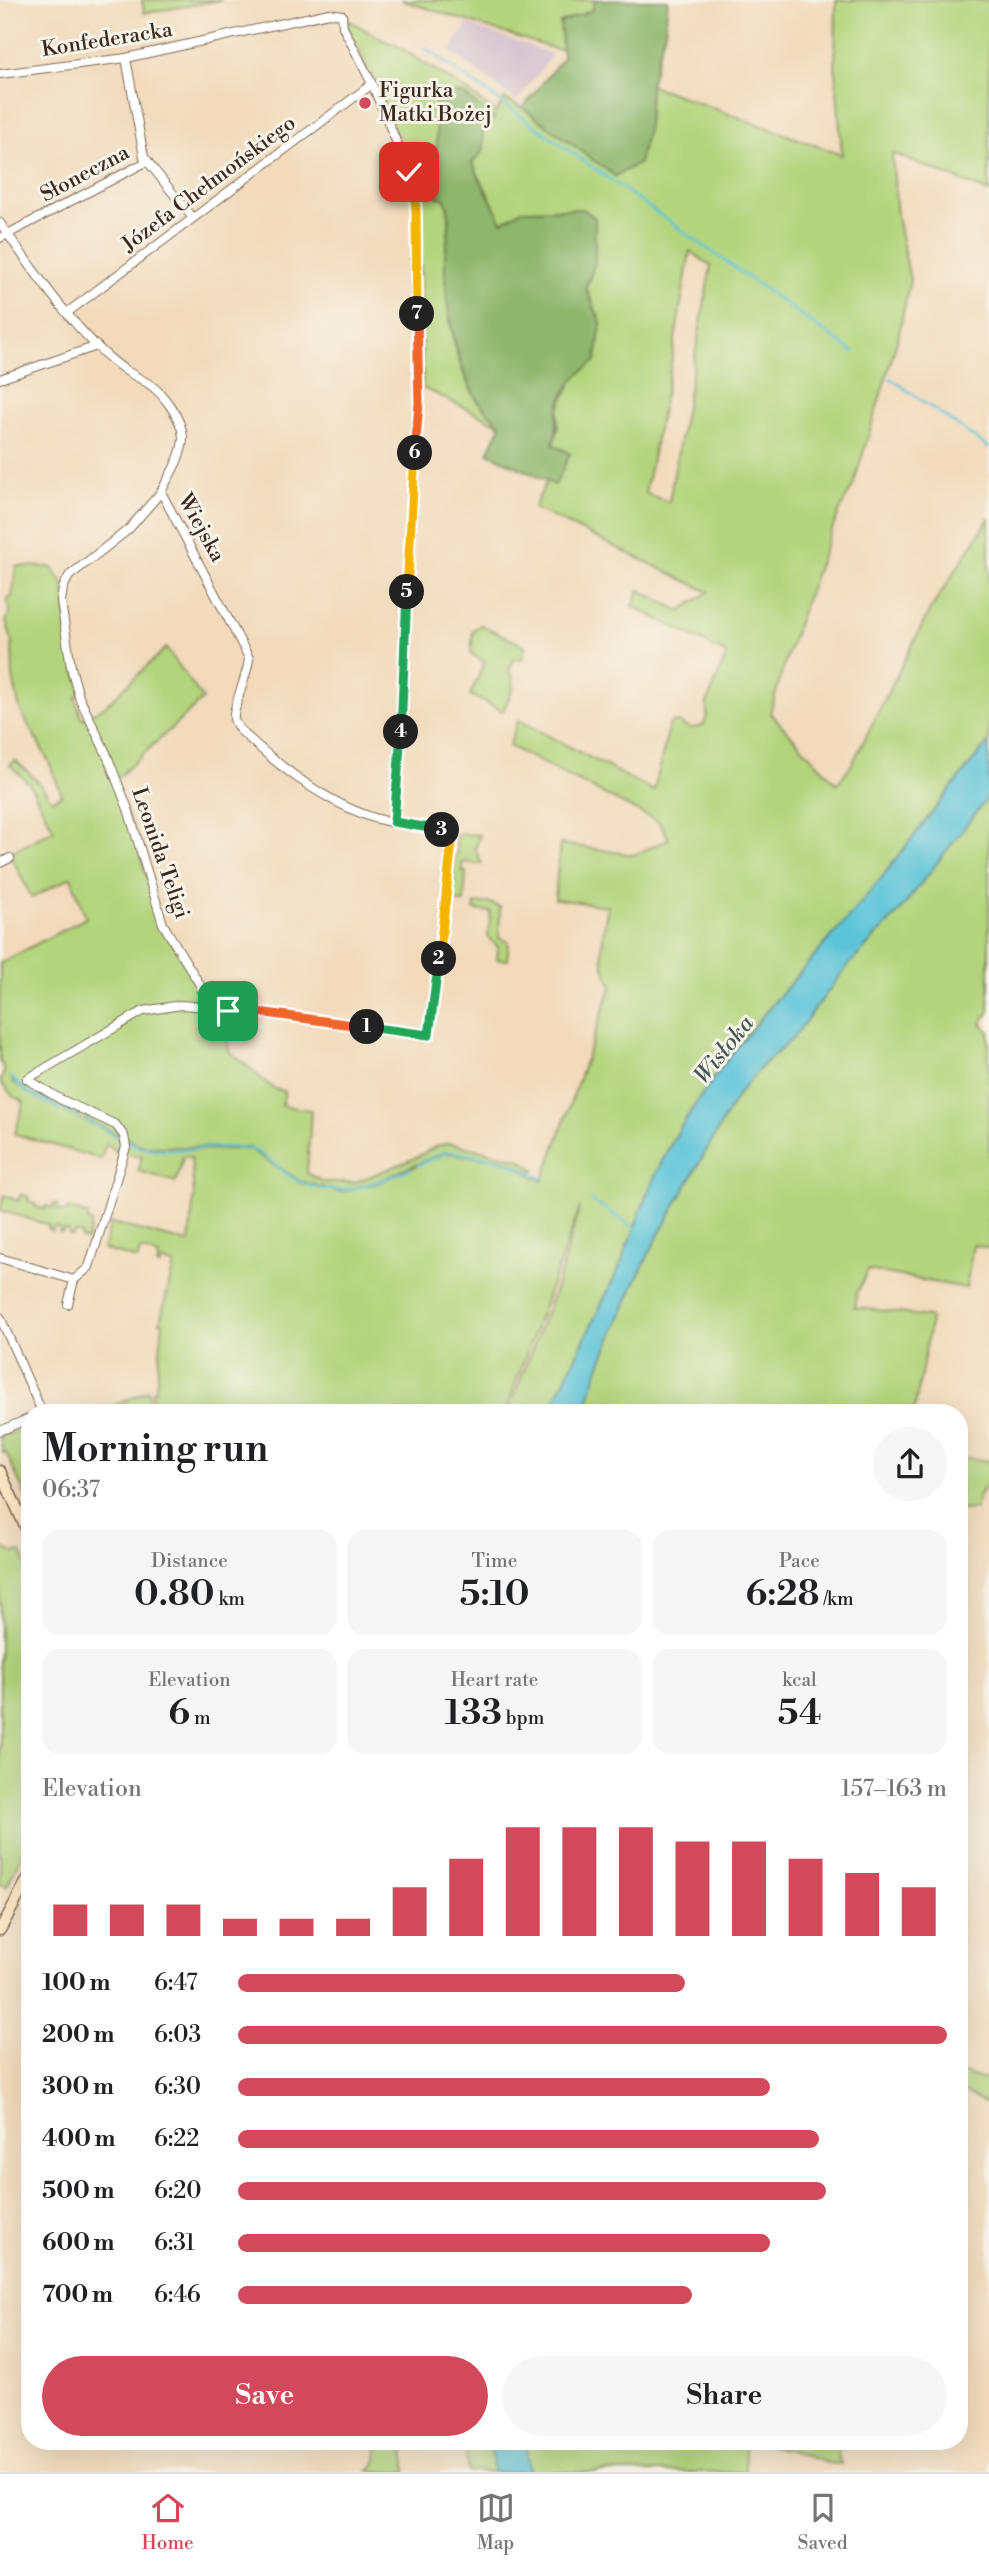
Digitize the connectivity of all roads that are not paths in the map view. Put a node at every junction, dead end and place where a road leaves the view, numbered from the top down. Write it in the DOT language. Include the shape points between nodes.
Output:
graph roads {
  1 [pos="126,58"];
  2 [pos="0,74"];
  3 [pos="372,84"];
  4 [pos="148,161"];
  5 [pos="192,217"];
  6 [pos="0,223"];
  7 [pos="4,236"];
  8 [pos="68,312"];
  9 [pos="97,346"];
  10 [pos="0,379"];
  11 [pos="161,492"];
  12 [pos="394,822"];
  13 [pos="10,858"];
  14 [pos="0,863"];
  15 [pos="209,1007"];
  16 [pos="0,1258"];
  17 [pos="74,1280"];
  18 [pos="68,1304"];
  19 [pos="0,1317"];
  20 [pos="38,1404"];
  21 [pos="21,1422"];
  22 [pos="0,1431"];
  23 [pos="0,1471"];
  24 [pos="21,1517"];
  25 [pos="21,1891"];
  26 [pos="0,1930"];
  1 -- 2 [label="street, Konfederacka"];
  1 -- 3 [label="street, Konfederacka" via="329,13 342,15 343,27"];
  1 -- 4 [label="street"];
  3 -- 5 [label="street, Józefa Chełmońskiego"];
  3 -- 12 [label="street" via="409,172 416,213 419,403"];
  4 -- 5 [label="street"];
  4 -- 7 [label="street, Słoneczna"];
  5 -- 8 [label="street, Józefa Chełmońskiego"];
  6 -- 7 [label="street, Wiejska"];
  7 -- 8 [label="street, Wiejska"];
  8 -- 9 [label="street, Wiejska"];
  9 -- 10 [label="street"];
  9 -- 11 [label="street, Wiejska" via="151,385 178,420 183,437"];
  11 -- 12 [label="street, Wiejska" via="249,658 235,709 239,729 318,791 363,814"];
  11 -- 15 [label="street, Leonida Teligi" via="129,529 69,576 61,602 71,667 84,711 128,809 163,923"];
  12 -- 15 [label="street" via="453,832 429,1035"];
  13 -- 14 [label="street"];
  15 -- 17 [label="street" via="181,1005 143,1011 27,1079 116,1125 124,1136 122,1160 89,1267"];
  16 -- 17 [label="street"];
  17 -- 18 [label="street"];
  19 -- 20 [label="street"];
  21 -- 22 [label="street"];
  23 -- 24 [label="street"];
  25 -- 26 [label="street"];
}
